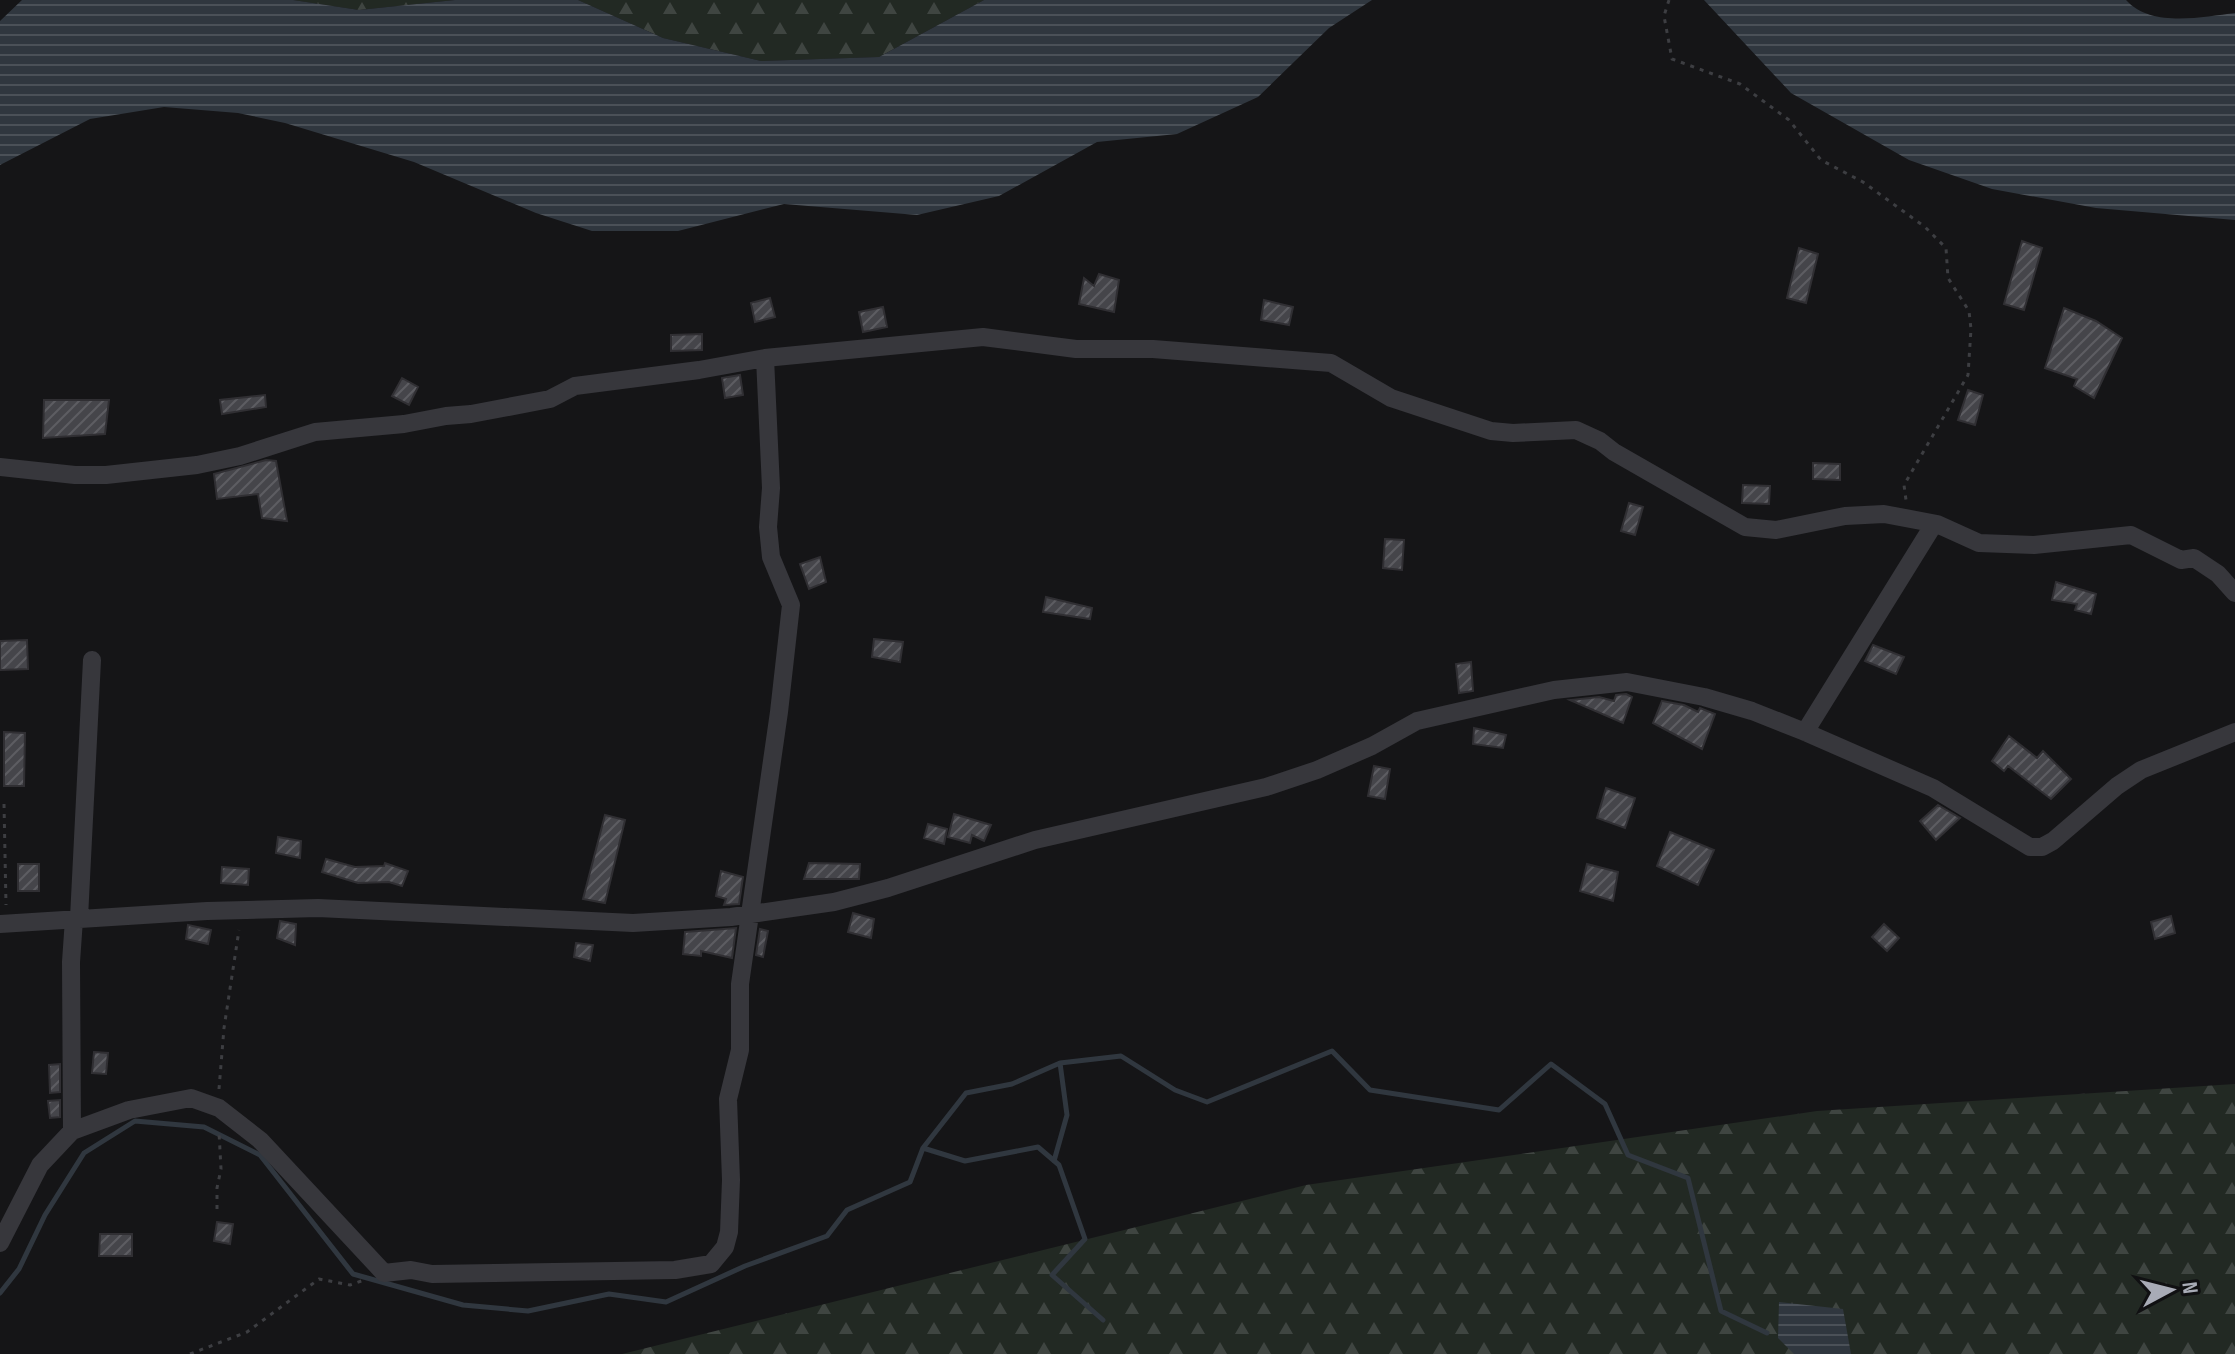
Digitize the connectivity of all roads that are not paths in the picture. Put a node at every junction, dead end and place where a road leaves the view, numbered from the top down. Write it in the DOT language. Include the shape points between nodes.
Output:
graph roads {
  1 [pos="765,358"];
  2 [pos="0,467"];
  3 [pos="1934,524"];
  4 [pos="2235,593"];
  5 [pos="92,660"];
  6 [pos="1805,732"];
  7 [pos="2235,732"];
  8 [pos="749,915"];
  9 [pos="76,918"];
  10 [pos="3,924"];
  11 [pos="72,1131"];
  12 [pos="0,1243"];
  1 -- 2 [label="street" via="575,386 550,399 471,414 315,432 197,465 106,475"];
  1 -- 3 [label="street" via="983,337 1076,349 1303,359 1331,363 1391,398 1491,431 1576,430 1745,527 1776,530 1884,514"];
  1 -- 8 [label="street" via="771,557 791,605"];
  3 -- 4 [label="street" via="1979,543 2034,545 2131,535 2181,560 2194,558"];
  3 -- 6 [label="street"];
  5 -- 9 [label="street"];
  6 -- 7 [label="street" via="1933,788 2030,847 2053,841 2141,770"];
  6 -- 8 [label="street" via="1664,687 1627,682 1554,690 1417,721 1317,770 1266,787 1035,840 834,902"];
  8 -- 9 [label="street" via="633,923 318,908"];
  8 -- 11 [label="street" via="740,984 740,1050 728,1099 729,1232 711,1264 675,1270 384,1273 260,1140 219,1108 191,1098 129,1110"];
  9 -- 10 [label="street"];
  9 -- 11 [label="street"];
  11 -- 12 [label="street" via="40,1165"];
}
